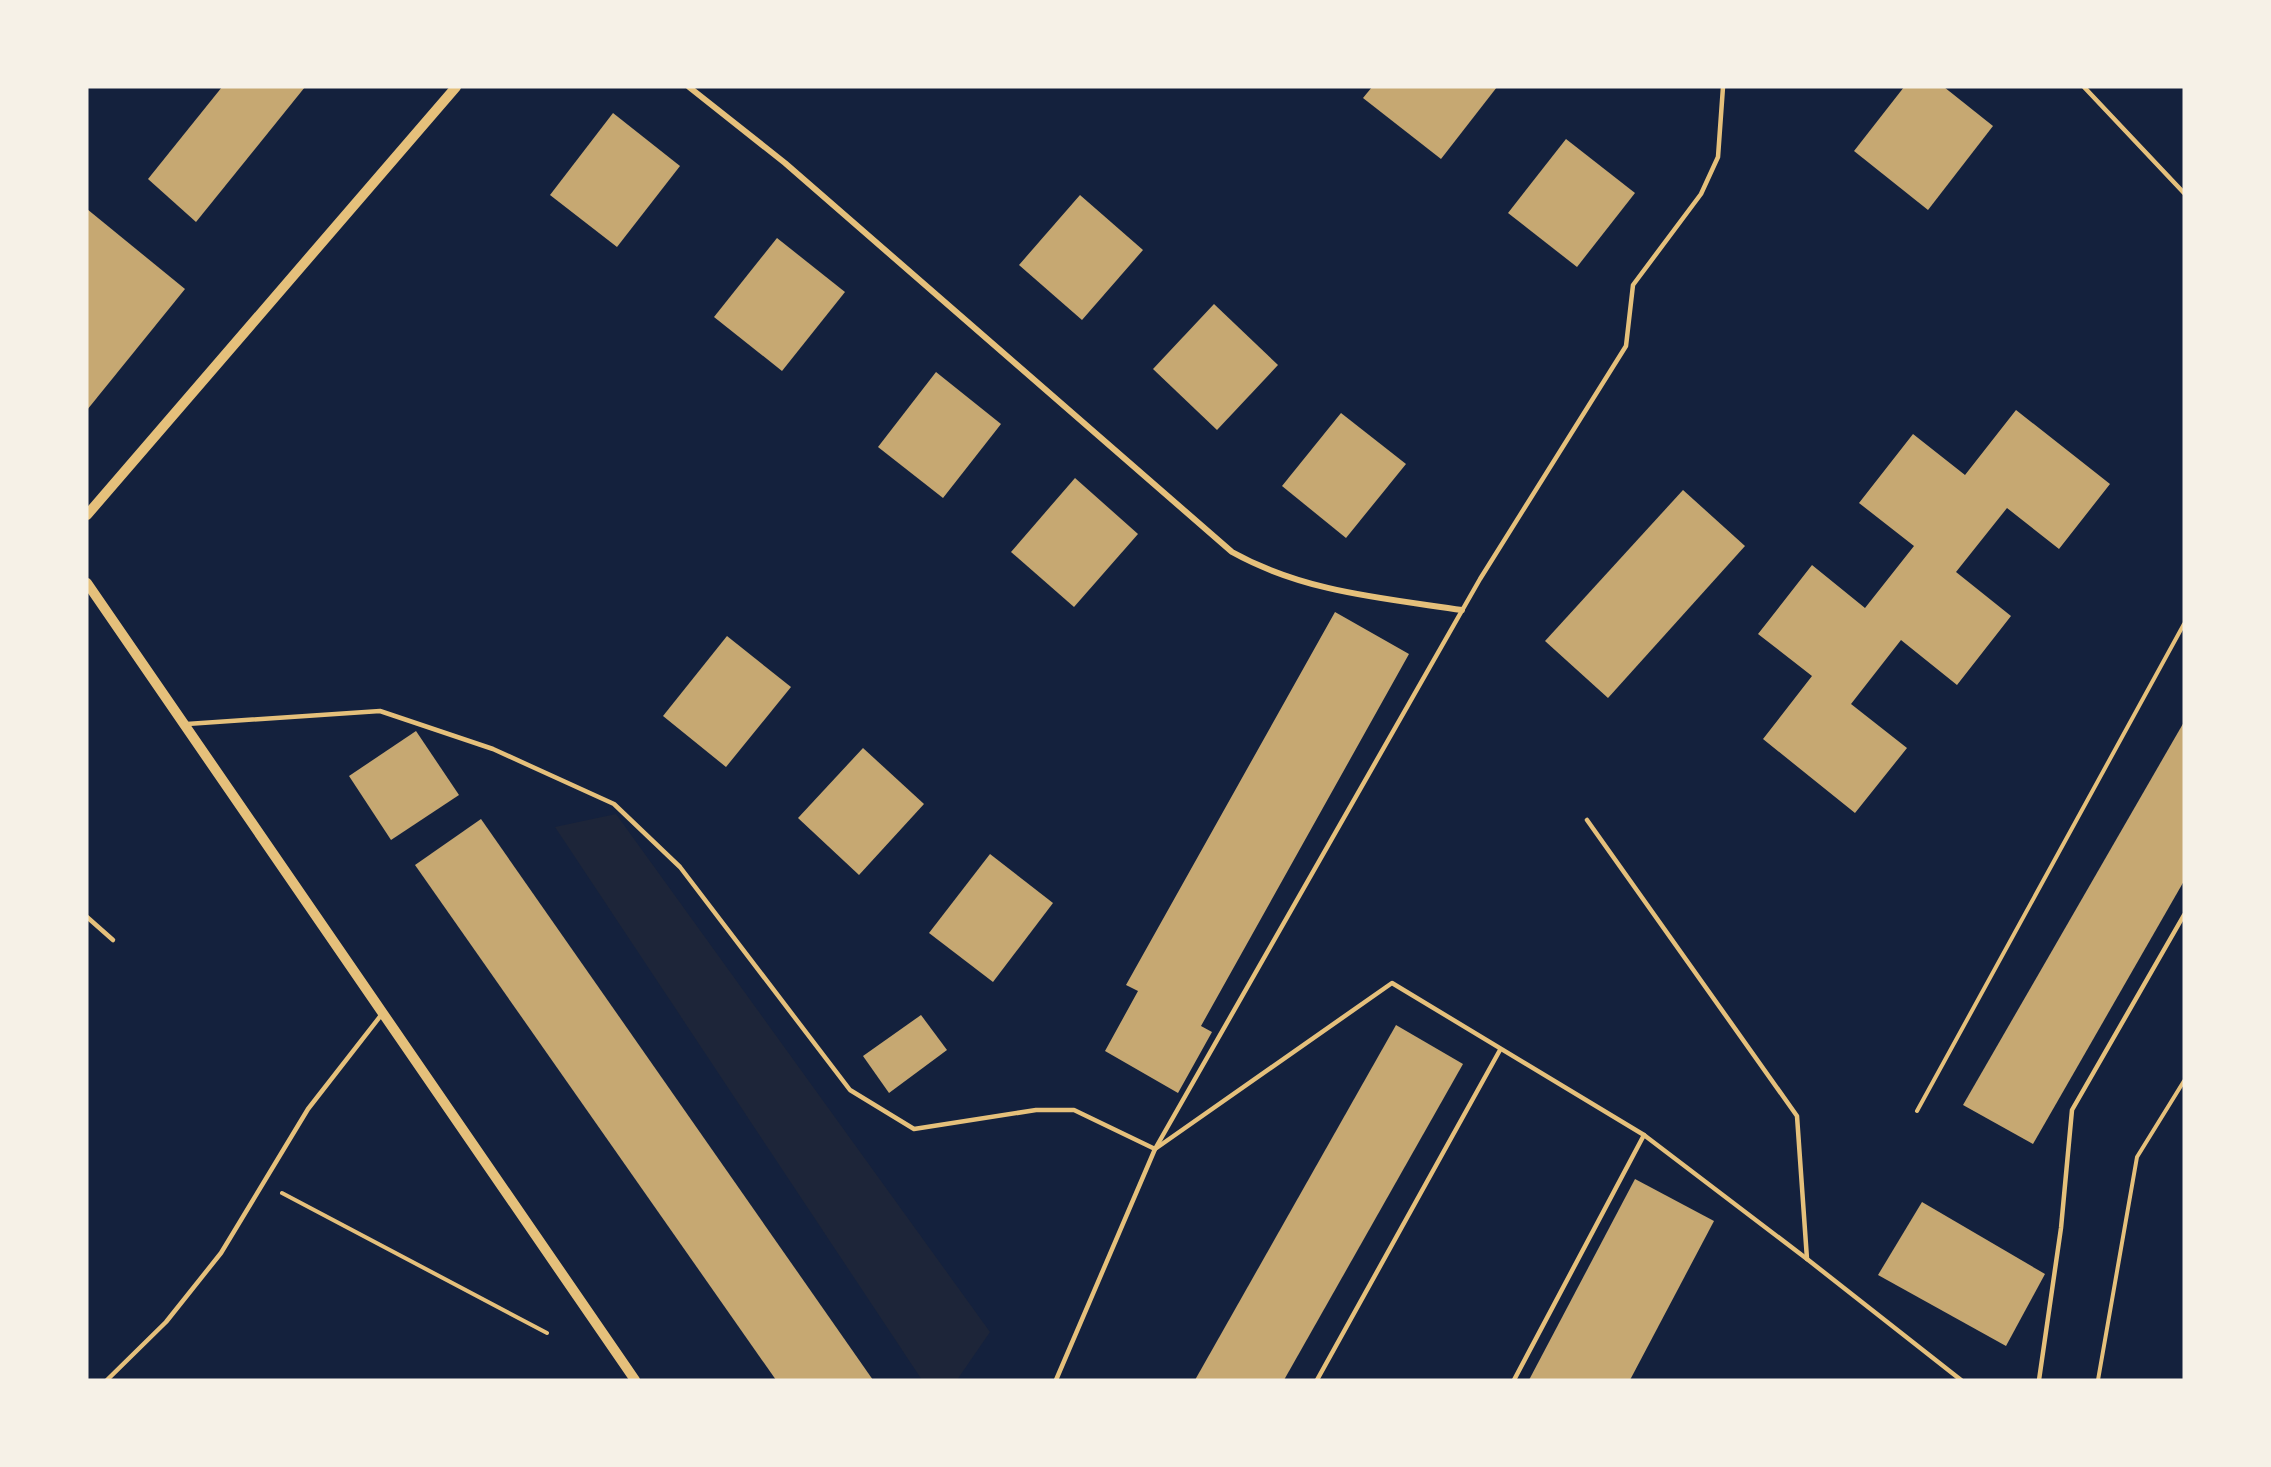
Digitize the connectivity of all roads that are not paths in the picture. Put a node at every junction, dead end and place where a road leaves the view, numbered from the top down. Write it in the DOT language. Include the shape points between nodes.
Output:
graph roads {
  1 [pos="456,87"];
  2 [pos="689,87"];
  3 [pos="1723,87"];
  4 [pos="2084,87"];
  5 [pos="2184,193"];
  6 [pos="87,515"];
  7 [pos="87,584"];
  8 [pos="1462,610"];
  9 [pos="184,724"];
  10 [pos="1587,820"];
  11 [pos="2184,915"];
  12 [pos="87,917"];
  13 [pos="113,940"];
  14 [pos="383,1013"];
  15 [pos="1500,1050"];
  16 [pos="1644,1135"];
  17 [pos="1155,1149"];
  18 [pos="1808,1259"];
  19 [pos="107,1380"];
  20 [pos="635,1380"];
  21 [pos="1056,1380"];
  22 [pos="1317,1380"];
  23 [pos="1514,1380"];
  24 [pos="1961,1380"];
  25 [pos="2039,1380"];
  1 -- 6 [label="street"];
  2 -- 8 [label="street" via="785,163 1232,552 1266,571 1341,592"];
  3 -- 8 [label="lane" via="1718,157 1701,194 1633,285 1626,346"];
  4 -- 5 [label="lane"];
  7 -- 9 [label="street"];
  8 -- 17 [label="lane"];
  9 -- 14 [label="street"];
  9 -- 17 [label="lane" via="380,711 493,749 614,804 680,867 850,1090 914,1129 1036,1110 1074,1110"];
  10 -- 18 [label="lane" via="1797,1116"];
  11 -- 25 [label="lane" via="2072,1110 2061,1228"];
  12 -- 13 [label="lane"];
  14 -- 19 [label="lane" via="308,1109 221,1253 166,1322"];
  14 -- 20 [label="street"];
  15 -- 16 [label="lane"];
  15 -- 17 [label="lane" via="1392,983"];
  15 -- 22 [label="lane"];
  16 -- 18 [label="lane"];
  16 -- 23 [label="lane"];
  17 -- 21 [label="lane"];
  18 -- 24 [label="lane"];
}
